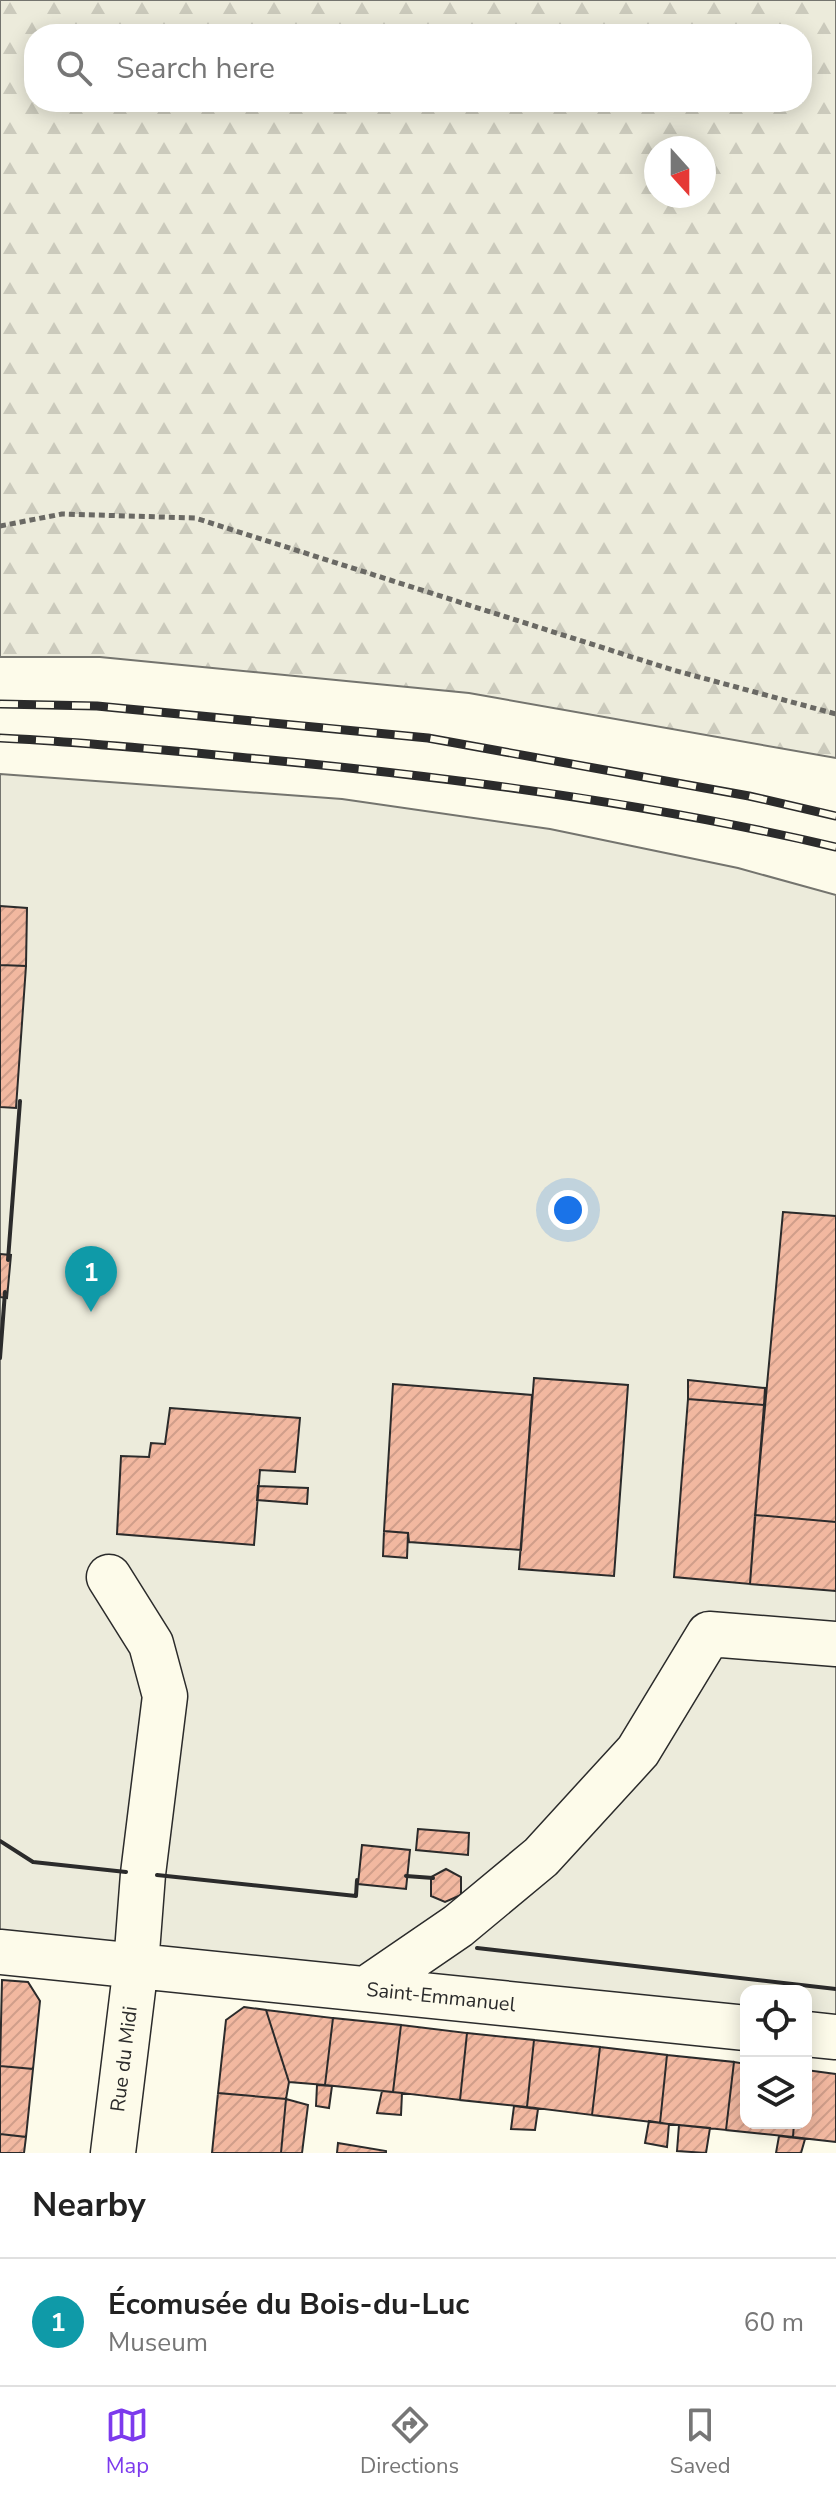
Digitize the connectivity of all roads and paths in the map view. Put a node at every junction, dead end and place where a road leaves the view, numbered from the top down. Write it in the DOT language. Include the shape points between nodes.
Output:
graph roads {
  1 [pos="0,526"];
  2 [pos="836,714"];
  3 [pos="109,1577"];
  4 [pos="836,1644"];
  5 [pos="0,1952"];
  6 [pos="136,1965"];
  7 [pos="366,1989"];
  8 [pos="740,2027"];
  9 [pos="812,2035"];
  10 [pos="836,2037"];
  11 [pos="113,2153"];
  1 -- 2 [label="path" via="62,514 195,518 673,670"];
  3 -- 6 [label="street, Rue du Midi" via="151,1644 165,1696"];
  4 -- 7 [label="street" via="709,1634 638,1751 541,1857 458,1926"];
  5 -- 6 [label="street, Saint-Emmanuel"];
  6 -- 7 [label="street, Saint-Emmanuel"];
  6 -- 11 [label="street, Rue du Midi"];
  7 -- 8 [label="street, Saint-Emmanuel"];
  9 -- 10 [label="street"];
}
